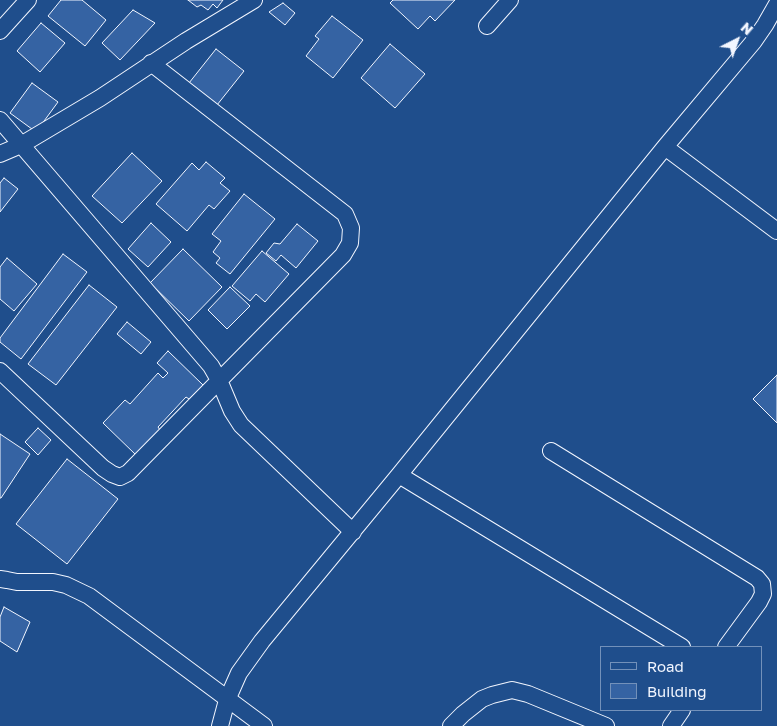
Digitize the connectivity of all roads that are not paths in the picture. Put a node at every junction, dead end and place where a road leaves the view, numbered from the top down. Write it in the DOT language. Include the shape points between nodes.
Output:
graph roads {
  1 [pos="28,0"];
  2 [pos="254,0"];
  3 [pos="510,0"];
  4 [pos="777,4"];
  5 [pos="487,26"];
  6 [pos="0,31"];
  7 [pos="152,63"];
  8 [pos="0,120"];
  9 [pos="21,145"];
  10 [pos="664,146"];
  11 [pos="0,154"];
  12 [pos="777,231"];
  13 [pos="2,376"];
  14 [pos="219,380"];
  15 [pos="550,450"];
  16 [pos="399,475"];
  17 [pos="353,532"];
  18 [pos="0,579"];
  19 [pos="680,646"];
  20 [pos="727,646"];
  21 [pos="228,700"];
  22 [pos="681,711"];
  23 [pos="220,726"];
  24 [pos="264,726"];
  25 [pos="451,726"];
  26 [pos="606,726"];
  27 [pos="671,726"];
  1 -- 6 [label="street"];
  2 -- 7 [label="street"];
  3 -- 5 [label="street"];
  4 -- 10 [label="street" via="754,41"];
  7 -- 9 [label="street"];
  7 -- 14 [label="street" via="345,214 351,228 350,243 343,255"];
  8 -- 9 [label="street"];
  9 -- 11 [label="street"];
  9 -- 14 [label="street" via="201,354"];
  10 -- 12 [label="street"];
  10 -- 16 [label="street"];
  13 -- 14 [label="street" via="103,468 120,477 128,473"];
  14 -- 17 [label="street" via="241,425"];
  15 -- 20 [label="street" via="762,584 763,594 759,602"];
  16 -- 17 [label="street"];
  16 -- 19 [label="street"];
  17 -- 21 [label="street" via="262,641 239,673"];
  18 -- 21 [label="street" via="53,582 79,590"];
  21 -- 23 [label="street"];
  21 -- 24 [label="street"];
  22 -- 27 [label="street"];
  25 -- 26 [label="street" via="482,699 512,690"];
}
